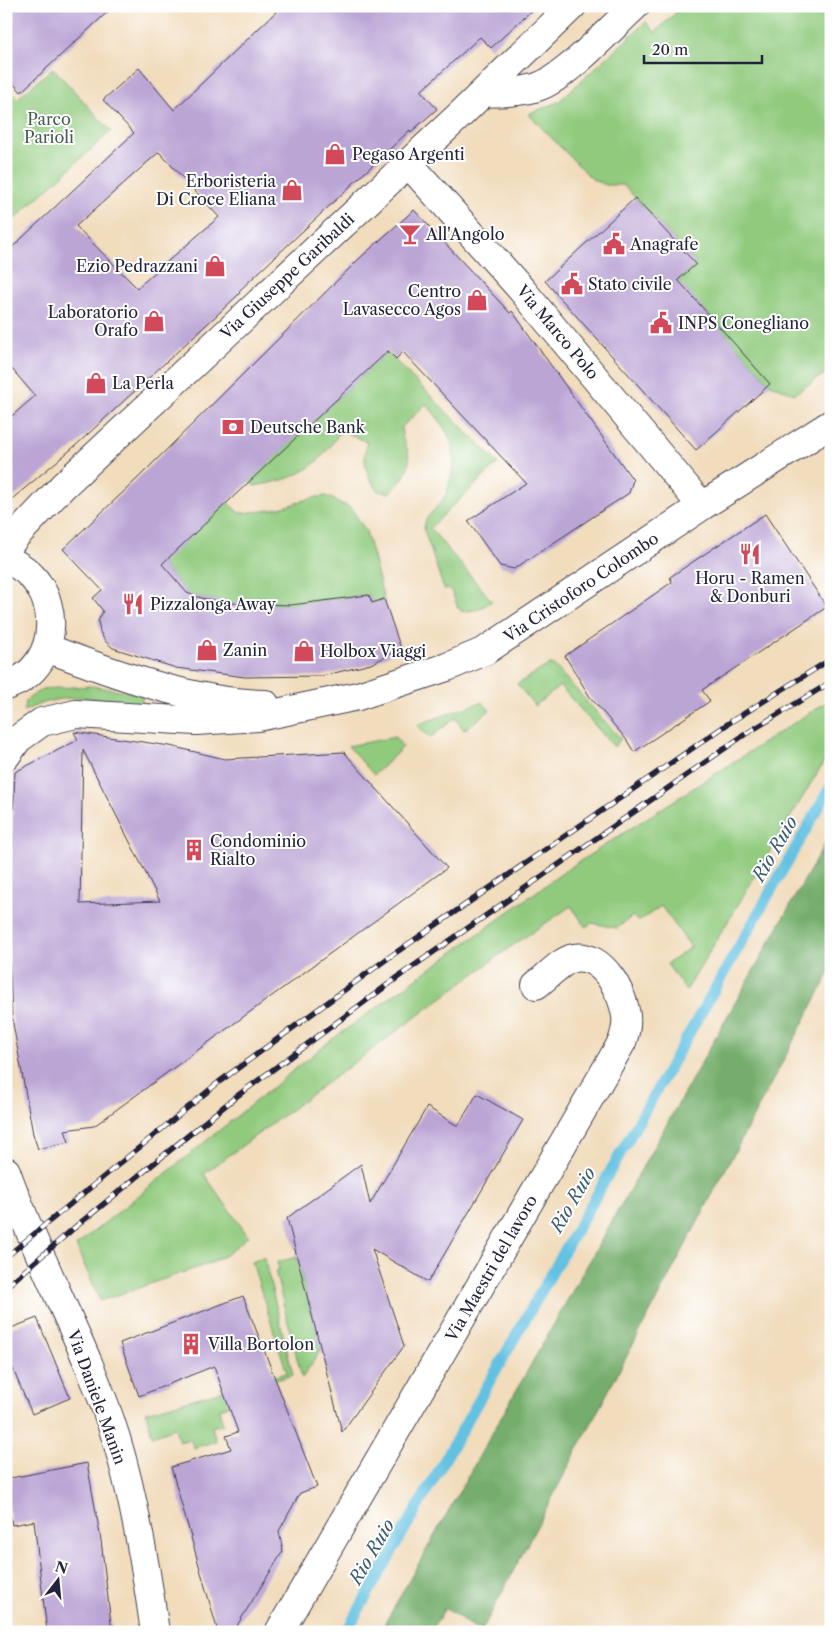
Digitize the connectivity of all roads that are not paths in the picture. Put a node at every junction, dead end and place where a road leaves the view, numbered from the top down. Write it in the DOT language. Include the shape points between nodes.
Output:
graph roads {
  1 [pos="572,6"];
  2 [pos="635,6"];
  3 [pos="483,93"];
  4 [pos="408,163"];
  5 [pos="831,424"];
  6 [pos="702,506"];
  7 [pos="6,550"];
  8 [pos="6,560"];
  9 [pos="47,648"];
  10 [pos="8,691"];
  11 [pos="312,704"];
  12 [pos="6,756"];
  13 [pos="536,985"];
  14 [pos="6,1172"];
  15 [pos="154,1632"];
  16 [pos="279,1632"];
  1 -- 3 [label="street, Via Giuseppe Garibaldi"];
  2 -- 3 [label="street" via="557,77 540,86 518,91"];
  3 -- 4 [label="street, Via Giuseppe Garibaldi"];
  4 -- 6 [label="street, Via Marco Polo" via="521,289"];
  4 -- 7 [label="street, Via Giuseppe Garibaldi" via="63,486"];
  5 -- 6 [label="street, Via Cristoforo Colombo"];
  6 -- 11 [label="street, Via Cristoforo Colombo" via="485,651 358,696"];
  8 -- 9 [label="street" via="24,568 47,598 52,623"];
  9 -- 10 [label="street" via="27,675"];
  9 -- 11 [label="street, Via Cristoforo Colombo" via="156,686 261,704"];
  11 -- 12 [label="street, Via Cristoforo Colombo" via="258,717 196,721 76,714 42,722 18,739"];
  13 -- 16 [label="street, Via Maestri del lavoro" via="571,958 594,960 602,967 623,1002 626,1029 622,1042"];
  14 -- 15 [label="street, Via Daniele Manin" via="90,1368 116,1438 146,1570"];
}
